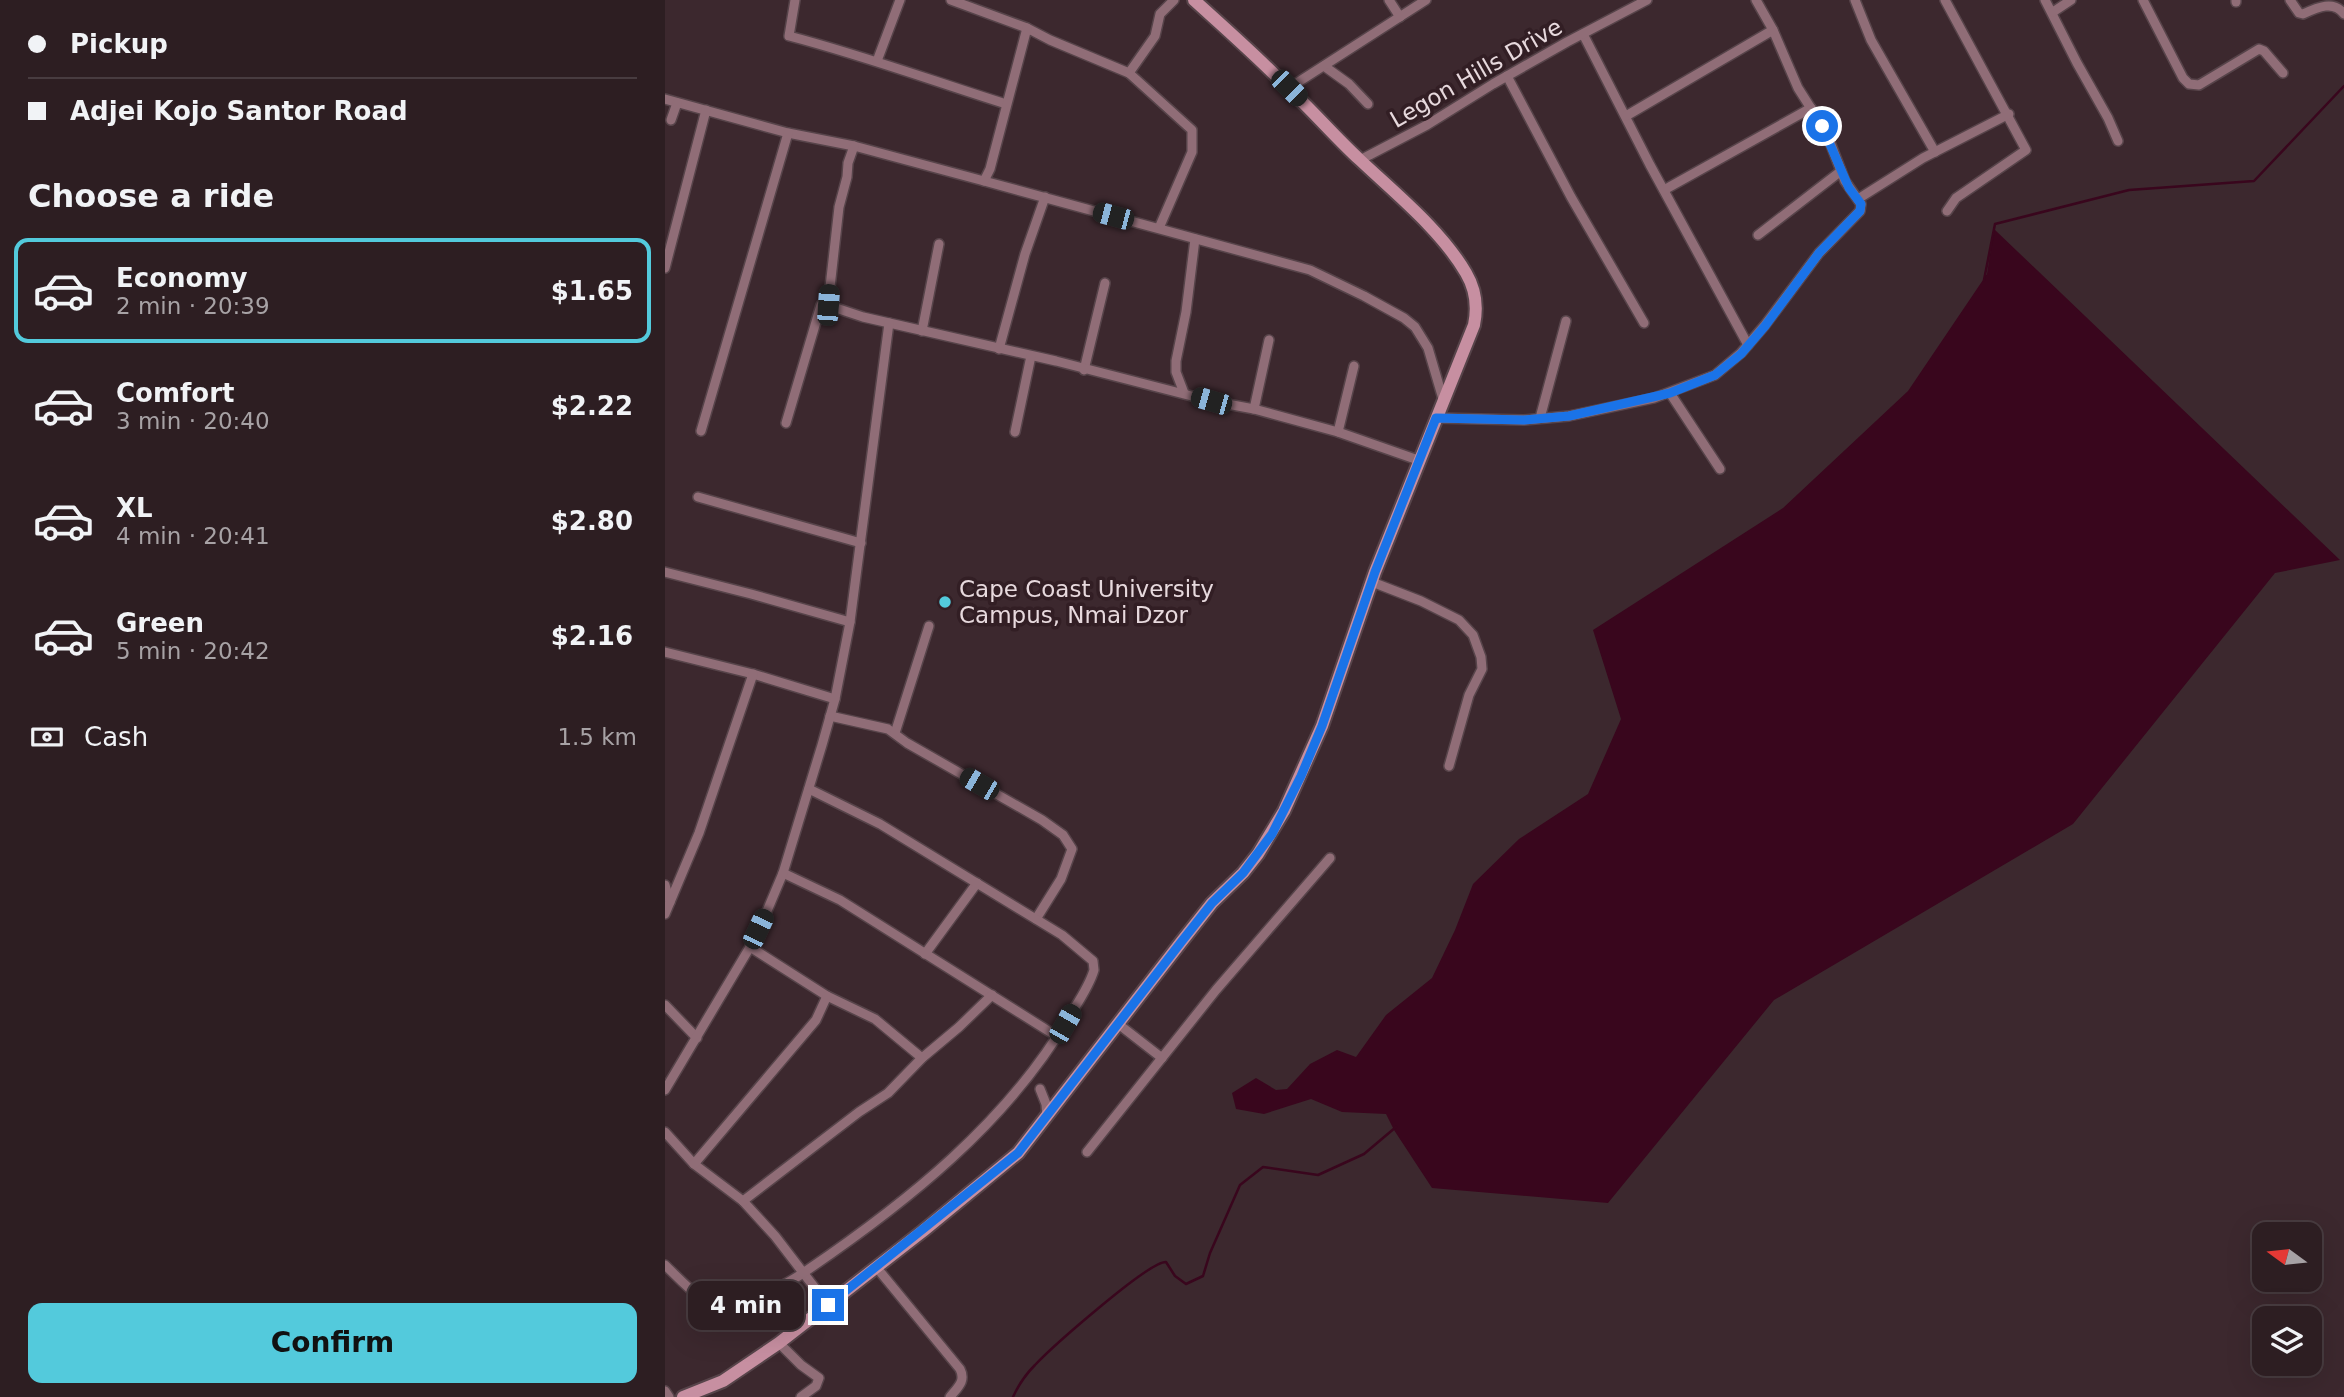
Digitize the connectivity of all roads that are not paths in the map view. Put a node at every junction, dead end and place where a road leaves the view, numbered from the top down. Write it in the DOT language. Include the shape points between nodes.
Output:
graph roads {
  1 [pos="795,0"];
  2 [pos="900,0"];
  3 [pos="1174,0"];
  4 [pos="1194,0"];
  5 [pos="1389,0"];
  6 [pos="1426,0"];
  7 [pos="1647,0"];
  8 [pos="1756,0"];
  9 [pos="1855,0"];
  10 [pos="1945,0"];
  11 [pos="2045,0"];
  12 [pos="2071,0"];
  13 [pos="2143,0"];
  14 [pos="2290,0"];
  15 [pos="956,1"];
  16 [pos="2053,12"];
  17 [pos="2344,14"];
  18 [pos="1400,17"];
  19 [pos="1027,28"];
  20 [pos="1773,30"];
  21 [pos="1583,34"];
  22 [pos="877,61"];
  23 [pos="1324,66"];
  24 [pos="1129,73"];
  25 [pos="2283,73"];
  26 [pos="1507,76"];
  27 [pos="1289,88"];
  28 [pos="665,99"];
  29 [pos="677,103"];
  30 [pos="1006,104"];
  31 [pos="1368,104"];
  32 [pos="1811,108"];
  33 [pos="706,110"];
  34 [pos="2009,114"];
  35 [pos="1626,116"];
  36 [pos="671,120"];
  37 [pos="788,132"];
  38 [pos="2118,141"];
  39 [pos="854,146"];
  40 [pos="1935,152"];
  41 [pos="1360,160"];
  42 [pos="1841,172"];
  43 [pos="984,181"];
  44 [pos="1664,190"];
  45 [pos="1045,197"];
  46 [pos="1858,199"];
  47 [pos="1947,211"];
  48 [pos="1159,228"];
  49 [pos="1758,235"];
  50 [pos="1195,239"];
  51 [pos="939,244"];
  52 [pos="665,268"];
  53 [pos="1105,283"];
  54 [pos="828,305"];
  55 [pos="1566,321"];
  56 [pos="889,323"];
  57 [pos="1644,323"];
  58 [pos="922,331"];
  59 [pos="1269,340"];
  60 [pos="1748,345"];
  61 [pos="999,349"];
  62 [pos="1031,356"];
  63 [pos="1353,366"];
  64 [pos="1084,370"];
  65 [pos="1184,393"];
  66 [pos="1670,393"];
  67 [pos="1443,399"];
  68 [pos="1254,409"];
  69 [pos="1436,418"];
  70 [pos="1540,418"];
  71 [pos="786,423"];
  72 [pos="701,431"];
  73 [pos="1015,432"];
  74 [pos="1338,432"];
  75 [pos="1418,460"];
  76 [pos="1720,469"];
  77 [pos="698,497"];
  78 [pos="861,544"];
  79 [pos="665,572"];
  80 [pos="1372,582"];
  81 [pos="850,622"];
  82 [pos="929,626"];
  83 [pos="665,652"];
  84 [pos="753,674"];
  85 [pos="835,699"];
  86 [pos="830,716"];
  87 [pos="895,733"];
  88 [pos="1449,766"];
  89 [pos="809,789"];
  90 [pos="1330,858"];
  91 [pos="783,873"];
  92 [pos="977,883"];
  93 [pos="665,885"];
  94 [pos="670,902"];
  95 [pos="665,914"];
  96 [pos="1036,919"];
  97 [pos="750,947"];
  98 [pos="925,954"];
  99 [pos="992,995"];
  100 [pos="827,996"];
  101 [pos="665,1004"];
  102 [pos="1117,1023"];
  103 [pos="1058,1037"];
  104 [pos="697,1038"];
  105 [pos="922,1058"];
  106 [pos="1162,1058"];
  107 [pos="1040,1089"];
  108 [pos="665,1090"];
  109 [pos="1047,1117"];
  110 [pos="665,1132"];
  111 [pos="1087,1152"];
  112 [pos="694,1164"];
  113 [pos="743,1201"];
  114 [pos="665,1265"];
  115 [pos="877,1268"];
  116 [pos="804,1273"];
  117 [pos="828,1305"];
  118 [pos="779,1343"];
  119 [pos="665,1391"];
  120 [pos="669,1397"];
  121 [pos="683,1397"];
  122 [pos="801,1397"];
  123 [pos="950,1397"];
  1 -- 22 [label="street" via="789,36"];
  2 -- 22 [label="street"];
  3 -- 24 [label="street" via="1160,14 1155,36"];
  4 -- 27 [label="street"];
  5 -- 18 [label="street"];
  6 -- 18 [label="street"];
  7 -- 21 [label="street, Legon Hills Drive"];
  8 -- 20 [label="street"];
  9 -- 40 [label="street" via="1871,40"];
  10 -- 34 [label="street"];
  11 -- 16 [label="street"];
  12 -- 16 [label="street"];
  13 -- 25 [label="street" via="2189,84 2199,85 2259,49"];
  14 -- 17 [label="street" via="2299,13 2330,3 2337,4"];
  15 -- 19 [label="street"];
  16 -- 38 [label="street"];
  18 -- 23 [label="street"];
  19 -- 24 [label="street"];
  19 -- 30 [label="street"];
  20 -- 32 [label="street"];
  20 -- 35 [label="street"];
  21 -- 26 [label="street, Legon Hills Drive"];
  21 -- 35 [label="street"];
  22 -- 30 [label="street"];
  23 -- 27 [label="street"];
  23 -- 31 [label="street"];
  24 -- 48 [label="street" via="1192,130 1192,152"];
  26 -- 41 [label="street, Legon Hills Drive"];
  26 -- 57 [label="street"];
  27 -- 41 [label="street"];
  28 -- 29 [label="street"];
  29 -- 33 [label="street"];
  29 -- 36 [label="street"];
  30 -- 43 [label="street"];
  32 -- 42 [label="street"];
  32 -- 44 [label="street"];
  33 -- 37 [label="street"];
  33 -- 52 [label="street"];
  34 -- 40 [label="street"];
  34 -- 47 [label="street" via="2026,150 1955,198"];
  35 -- 44 [label="street"];
  37 -- 39 [label="street"];
  37 -- 72 [label="street"];
  39 -- 43 [label="street"];
  39 -- 54 [label="street" via="839,207"];
  40 -- 46 [label="street"];
  41 -- 67 [label="street" via="1427,223 1465,272 1475,294 1474,325"];
  42 -- 46 [label="street"];
  42 -- 49 [label="street"];
  43 -- 45 [label="street"];
  44 -- 60 [label="street"];
  45 -- 48 [label="street"];
  45 -- 61 [label="street"];
  46 -- 60 [label="street" via="1860,211 1819,253"];
  48 -- 50 [label="street"];
  50 -- 65 [label="street" via="1176,361"];
  50 -- 67 [label="street" via="1310,270 1404,318 1427,348"];
  51 -- 58 [label="street"];
  53 -- 64 [label="street"];
  54 -- 56 [label="street"];
  54 -- 71 [label="street" via="821,305"];
  55 -- 70 [label="street"];
  56 -- 58 [label="street"];
  56 -- 78 [label="street"];
  58 -- 61 [label="street"];
  59 -- 68 [label="street"];
  60 -- 66 [label="street" via="1715,375"];
  61 -- 62 [label="street"];
  62 -- 64 [label="street"];
  62 -- 73 [label="street"];
  63 -- 74 [label="street"];
  64 -- 65 [label="street"];
  65 -- 68 [label="street"];
  66 -- 70 [label="street" via="1569,416"];
  66 -- 76 [label="street"];
  67 -- 69 [label="street"];
  68 -- 74 [label="street"];
  69 -- 70 [label="street"];
  69 -- 75 [label="street"];
  74 -- 75 [label="street"];
  75 -- 80 [label="street"];
  77 -- 78 [label="street"];
  78 -- 81 [label="street"];
  79 -- 81 [label="street"];
  80 -- 88 [label="street" via="1459,620 1473,635 1482,669 1469,695"];
  80 -- 102 [label="street" via="1322,726 1272,834"];
  81 -- 85 [label="street"];
  82 -- 87 [label="street"];
  83 -- 84 [label="street"];
  84 -- 85 [label="street"];
  84 -- 94 [label="street" via="699,833"];
  85 -- 86 [label="street"];
  86 -- 87 [label="street"];
  86 -- 89 [label="street"];
  87 -- 96 [label="street" via="1063,835 1072,849 1061,879"];
  89 -- 91 [label="street"];
  89 -- 92 [label="street" via="880,824"];
  90 -- 106 [label="street"];
  91 -- 97 [label="street"];
  91 -- 98 [label="street" via="840,900"];
  92 -- 96 [label="street"];
  92 -- 98 [label="street"];
  93 -- 94 [label="street"];
  94 -- 95 [label="street"];
  96 -- 103 [label="street" via="1093,961 1091,980"];
  97 -- 100 [label="street"];
  97 -- 104 [label="street"];
  98 -- 99 [label="street"];
  99 -- 103 [label="street"];
  99 -- 105 [label="street"];
  100 -- 105 [label="street" via="875,1019"];
  100 -- 112 [label="street" via="816,1020"];
  101 -- 104 [label="street"];
  102 -- 106 [label="street"];
  102 -- 109 [label="street"];
  103 -- 116 [label="street" via="1029,1076 947,1163"];
  104 -- 108 [label="street"];
  105 -- 113 [label="street" via="888,1093"];
  106 -- 111 [label="street"];
  107 -- 109 [label="street"];
  109 -- 115 [label="street" via="1009,1161"];
  110 -- 112 [label="street"];
  112 -- 113 [label="street"];
  113 -- 116 [label="street"];
  114 -- 116 [label="street" via="727,1312 737,1311"];
  115 -- 117 [label="street"];
  115 -- 123 [label="street" via="960,1369 962,1382"];
  116 -- 117 [label="street"];
  117 -- 118 [label="street"];
  118 -- 121 [label="street" via="723,1381"];
  118 -- 122 [label="street" via="819,1378"];
  119 -- 120 [label="street"];
}
